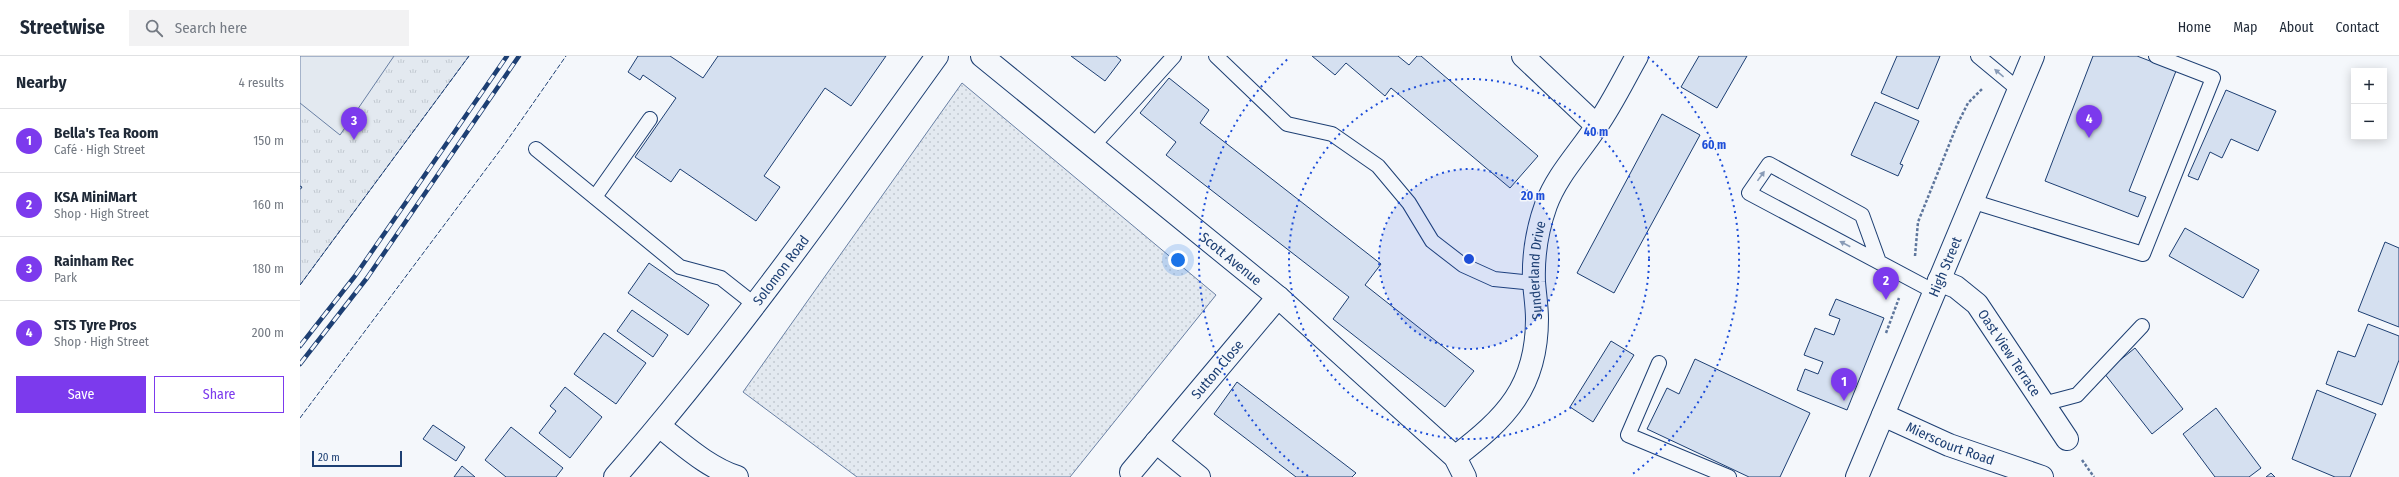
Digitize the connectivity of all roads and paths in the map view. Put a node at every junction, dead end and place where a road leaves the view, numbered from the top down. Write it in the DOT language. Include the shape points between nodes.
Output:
graph roads {
  1 [pos="937,56"];
  2 [pos="982,56"];
  3 [pos="1174,56"];
  4 [pos="1216,56"];
  5 [pos="1523,56"];
  6 [pos="1637,56"];
  7 [pos="1978,56"];
  8 [pos="2033,56"];
  9 [pos="2156,56"];
  10 [pos="2019,90"];
  11 [pos="650,119"];
  12 [pos="1597,126"];
  13 [pos="1092,147"];
  14 [pos="536,149"];
  15 [pos="596,197"];
  16 [pos="1971,201"];
  17 [pos="1879,262"];
  18 [pos="1534,283"];
  19 [pos="1937,286"];
  20 [pos="1278,297"];
  21 [pos="754,304"];
  22 [pos="2142,326"];
  23 [pos="1659,363"];
  24 [pos="2043,404"];
  25 [pos="1883,415"];
  26 [pos="659,426"];
  27 [pos="2067,439"];
  28 [pos="1156,442"];
  29 [pos="1454,457"];
  30 [pos="1131,472"];
  31 [pos="615,477"];
  32 [pos="737,477"];
  33 [pos="1199,477"];
  34 [pos="1465,477"];
  35 [pos="1729,477"];
  36 [pos="1857,477"];
  37 [pos="2042,477"];
  1 -- 21 [label="street, Solomon Road"];
  2 -- 13 [label="street, Scott Avenue"];
  3 -- 13 [label="lane"];
  4 -- 18 [label="lane" via="1287,124 1332,134 1378,166 1409,203 1432,241 1463,265 1494,279"];
  5 -- 12 [label="street"];
  6 -- 12 [label="street, Sunderland Drive"];
  10 -- 7 [label="lane, one-way"];
  8 -- 10 [label="street, High Street"];
  9 -- 16 [label="lane" via="2213,78 2143,254"];
  10 -- 16 [label="street, High Street"];
  11 -- 15 [label="lane"];
  12 -- 18 [label="street, Sunderland Drive" via="1556,183 1546,206 1535,251"];
  13 -- 20 [label="street, Scott Avenue"];
  14 -- 15 [label="lane"];
  15 -- 21 [label="lane" via="680,267 721,278"];
  16 -- 19 [label="street, High Street"];
  17 -- 17 [label="lane, one-way" via="1776,207 1749,192 1769,164 1862,215"];
  17 -- 19 [label="lane"];
  18 -- 29 [label="street, Sunderland Drive" via="1537,318 1536,344 1531,369 1508,409 1489,430"];
  19 -- 24 [label="street, Oast View Terrace" via="1956,287 1977,304"];
  19 -- 25 [label="street, High Street"];
  20 -- 28 [label="street, Sutton Close"];
  20 -- 29 [label="street, Scott Avenue"];
  21 -- 26 [label="street, Solomon Road"];
  22 -- 24 [label="lane" via="2077,395"];
  23 -- 35 [label="lane" via="1628,435"];
  24 -- 27 [label="street, Oast View Terrace"];
  25 -- 36 [label="street, High Street"];
  25 -- 37 [label="street, Mierscourt Road" via="1949,446"];
  26 -- 31 [label="street, Solomon Road"];
  26 -- 32 [label="street" via="697,455 723,472"];
  28 -- 30 [label="street, Sutton Close"];
  28 -- 33 [label="street"];
  29 -- 34 [label="street, Scott Avenue"];
}
